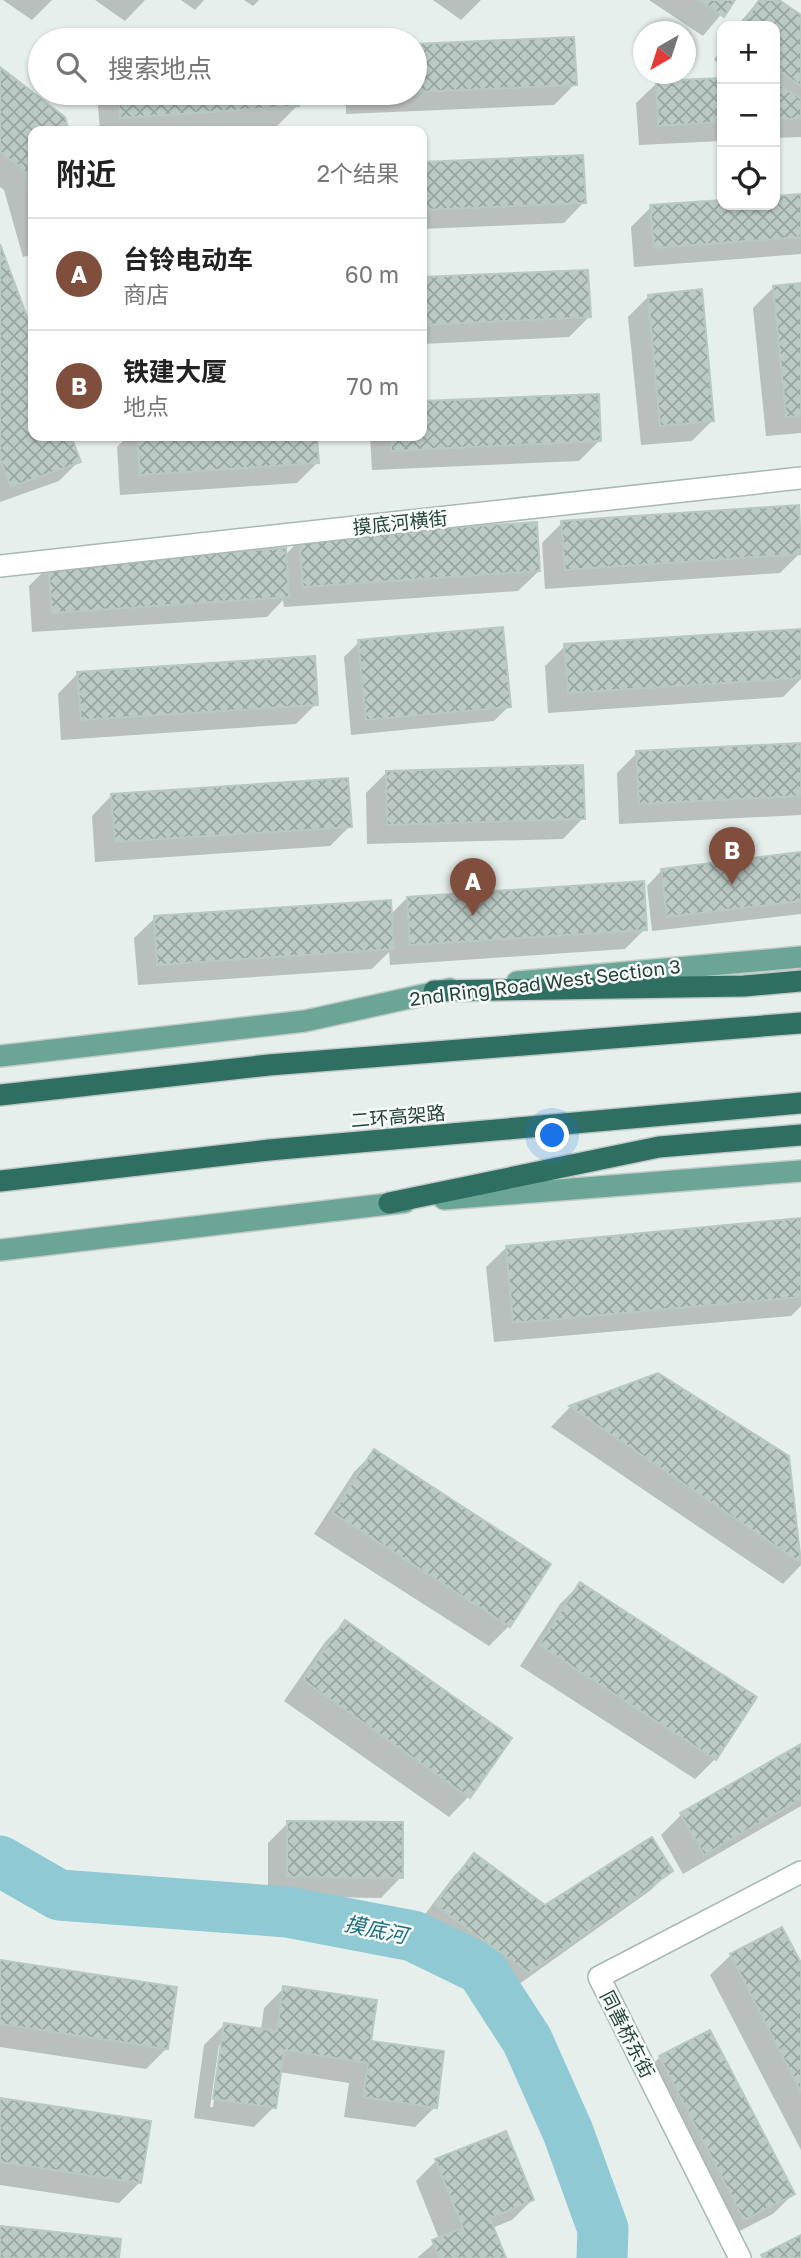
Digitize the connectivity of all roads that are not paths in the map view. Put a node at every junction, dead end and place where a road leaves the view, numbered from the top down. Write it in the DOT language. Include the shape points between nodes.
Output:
graph roads {
  1 [pos="801,478"];
  2 [pos="0,566"];
  3 [pos="801,957"];
  4 [pos="801,981"];
  5 [pos="434,991"];
  6 [pos="801,1023"];
  7 [pos="0,1056"];
  8 [pos="0,1095"];
  9 [pos="801,1103"];
  10 [pos="801,1135"];
  11 [pos="801,1171"];
  12 [pos="0,1181"];
  13 [pos="389,1203"];
  14 [pos="0,1250"];
  15 [pos="801,1872"];
  16 [pos="740,2258"];
  1 -- 2 [label="street, 摸底河横街"];
  3 -- 5 [label="main road, 2nd Ring Road West Section 3" via="620,970"];
  4 -- 5 [label="highway"];
  5 -- 7 [label="main road, 2nd Ring Road West Section 3" via="305,1021"];
  6 -- 8 [label="highway" via="269,1065"];
  9 -- 12 [label="highway, 二环高架路" via="269,1150"];
  10 -- 13 [label="highway" via="659,1147"];
  11 -- 13 [label="main road"];
  13 -- 14 [label="main road"];
  15 -- 16 [label="street, 同善桥东街" via="599,1976"];
}
